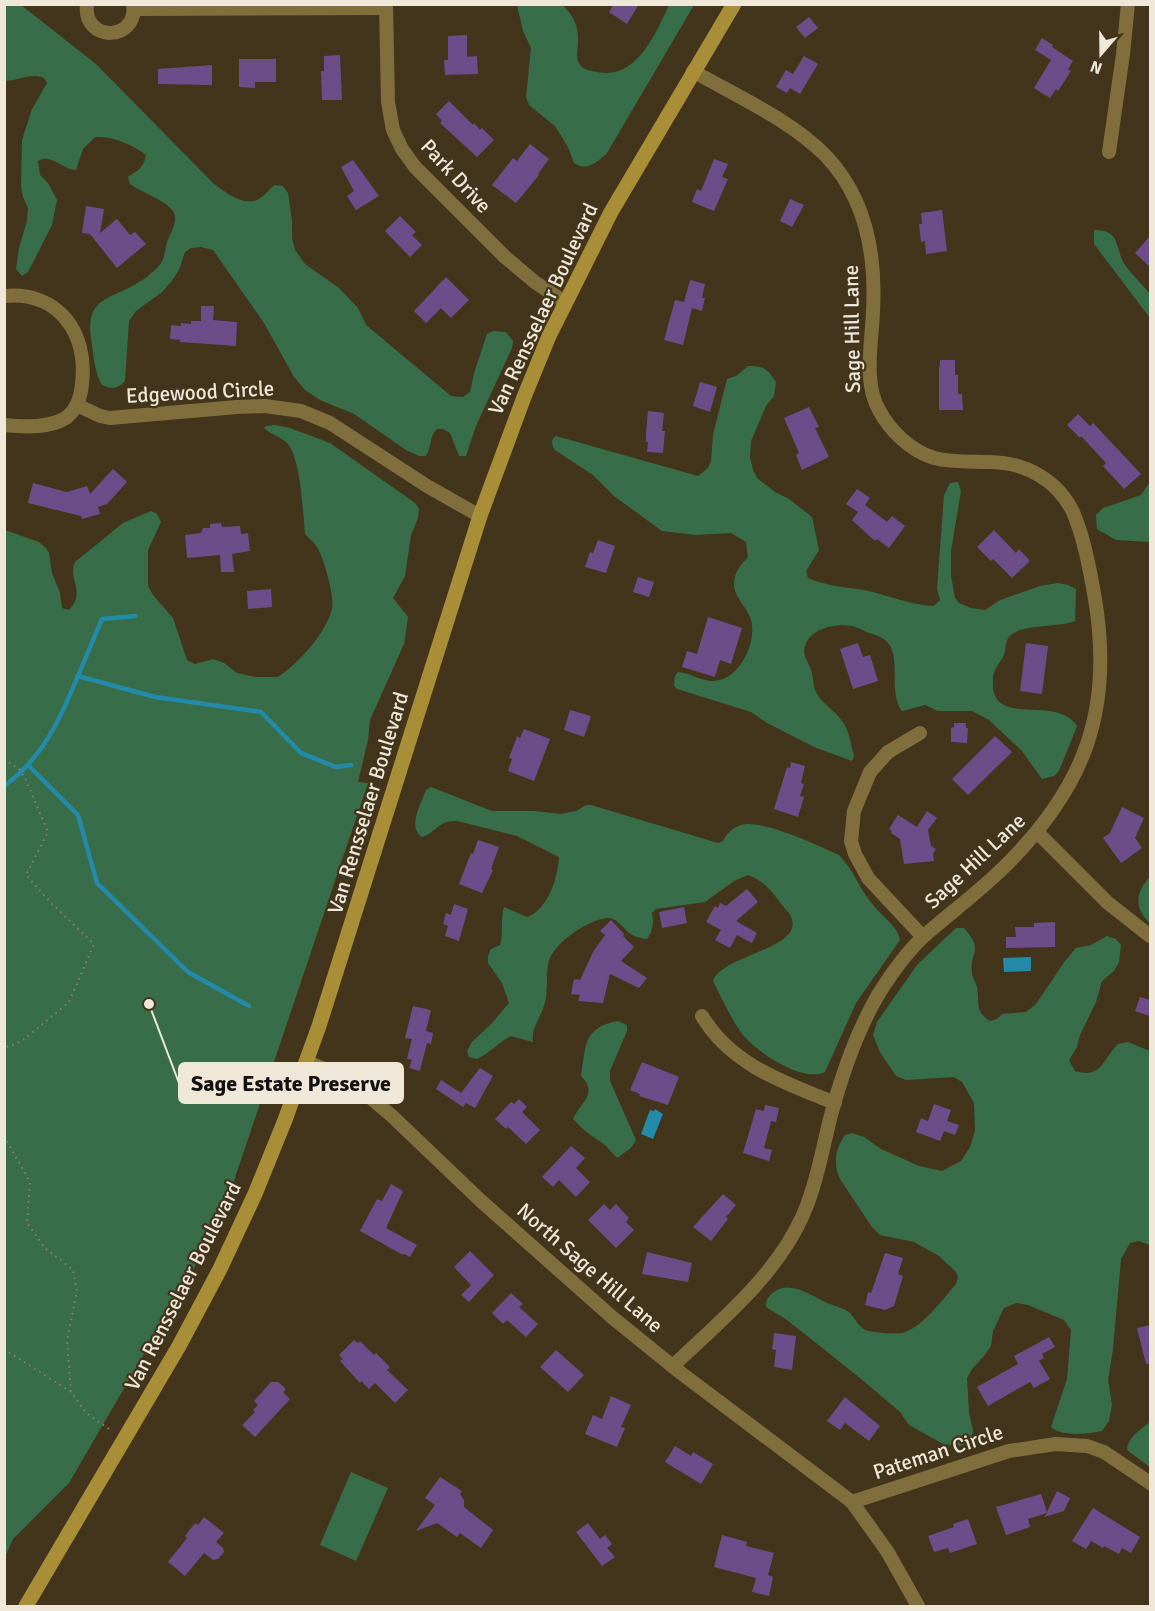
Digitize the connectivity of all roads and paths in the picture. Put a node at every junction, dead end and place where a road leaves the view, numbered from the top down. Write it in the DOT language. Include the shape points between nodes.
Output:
graph roads {
  1 [pos="87,4"];
  2 [pos="734,4"];
  3 [pos="1128,4"];
  4 [pos="386,6"];
  5 [pos="133,7"];
  6 [pos="693,71"];
  7 [pos="1109,152"];
  8 [pos="4,296"];
  9 [pos="565,302"];
  10 [pos="77,405"];
  11 [pos="4,425"];
  12 [pos="480,516"];
  13 [pos="920,733"];
  14 [pos="4,759"];
  15 [pos="1038,833"];
  16 [pos="1150,936"];
  17 [pos="923,937"];
  18 [pos="702,1016"];
  19 [pos="4,1048"];
  20 [pos="307,1062"];
  21 [pos="835,1102"];
  22 [pos="4,1136"];
  23 [pos="4,1349"];
  24 [pos="673,1366"];
  25 [pos="71,1392"];
  26 [pos="125,1440"];
  27 [pos="1150,1483"];
  28 [pos="852,1502"];
  29 [pos="26,1606"];
  30 [pos="918,1606"];
  1 -- 5 [label="street" via="91,24 106,33 120,32 128,26"];
  2 -- 6 [label="main road, Van Rensselaer Boulevard"];
  3 -- 7 [label="street"];
  4 -- 5 [label="street"];
  4 -- 9 [label="street, Park Drive" via="387,102 402,149 415,168 505,257"];
  6 -- 9 [label="main road, Van Rensselaer Boulevard" via="615,203"];
  6 -- 15 [label="street, Sage Hill Lane" via="806,139 825,156 849,189 870,246 874,277 871,383 877,408 889,425 906,442 933,457 1003,463 1035,473 1059,492 1072,512 1086,552 1098,616 1100,688 1082,757"];
  8 -- 10 [label="street" via="30,297 46,303 71,326 83,371"];
  9 -- 12 [label="main road, Van Rensselaer Boulevard" via="519,408"];
  10 -- 11 [label="street" via="66,418 54,422"];
  10 -- 12 [label="street, Edgewood Circle" via="110,418 256,406 301,411 330,423"];
  12 -- 20 [label="main road, Van Rensselaer Boulevard"];
  13 -- 17 [label="street, Sage Hill Lane" via="888,752 870,772 854,811 851,840 868,878"];
  14 -- 19 [label="path" via="19,768 48,832 26,876 94,944 69,1002 22,1041"];
  15 -- 16 [label="street" via="1108,903"];
  15 -- 17 [label="street, Sage Hill Lane" via="973,897"];
  17 -- 21 [label="street, Sage Hill Lane" via="896,968 869,1012"];
  18 -- 21 [label="street" via="736,1056 773,1077"];
  20 -- 24 [label="street, North Sage Hill Lane" via="337,1074 383,1108 481,1201"];
  20 -- 26 [label="main road, Van Rensselaer Boulevard" via="262,1178 220,1269"];
  21 -- 24 [label="street, Sage Hill Lane" via="806,1209 791,1238 756,1284"];
  22 -- 25 [label="path" via="30,1182 27,1223 45,1248 73,1270 77,1291 67,1340"];
  23 -- 25 [label="path"];
  24 -- 28 [label="street, North Sage Hill Lane"];
  25 -- 26 [label="path" via="86,1413"];
  26 -- 29 [label="main road, Van Rensselaer Boulevard"];
  27 -- 28 [label="street, Pateman Circle" via="1104,1452 1087,1446 1056,1444 1009,1451"];
  28 -- 30 [label="street, Pateman Circle" via="877,1535"];
}
